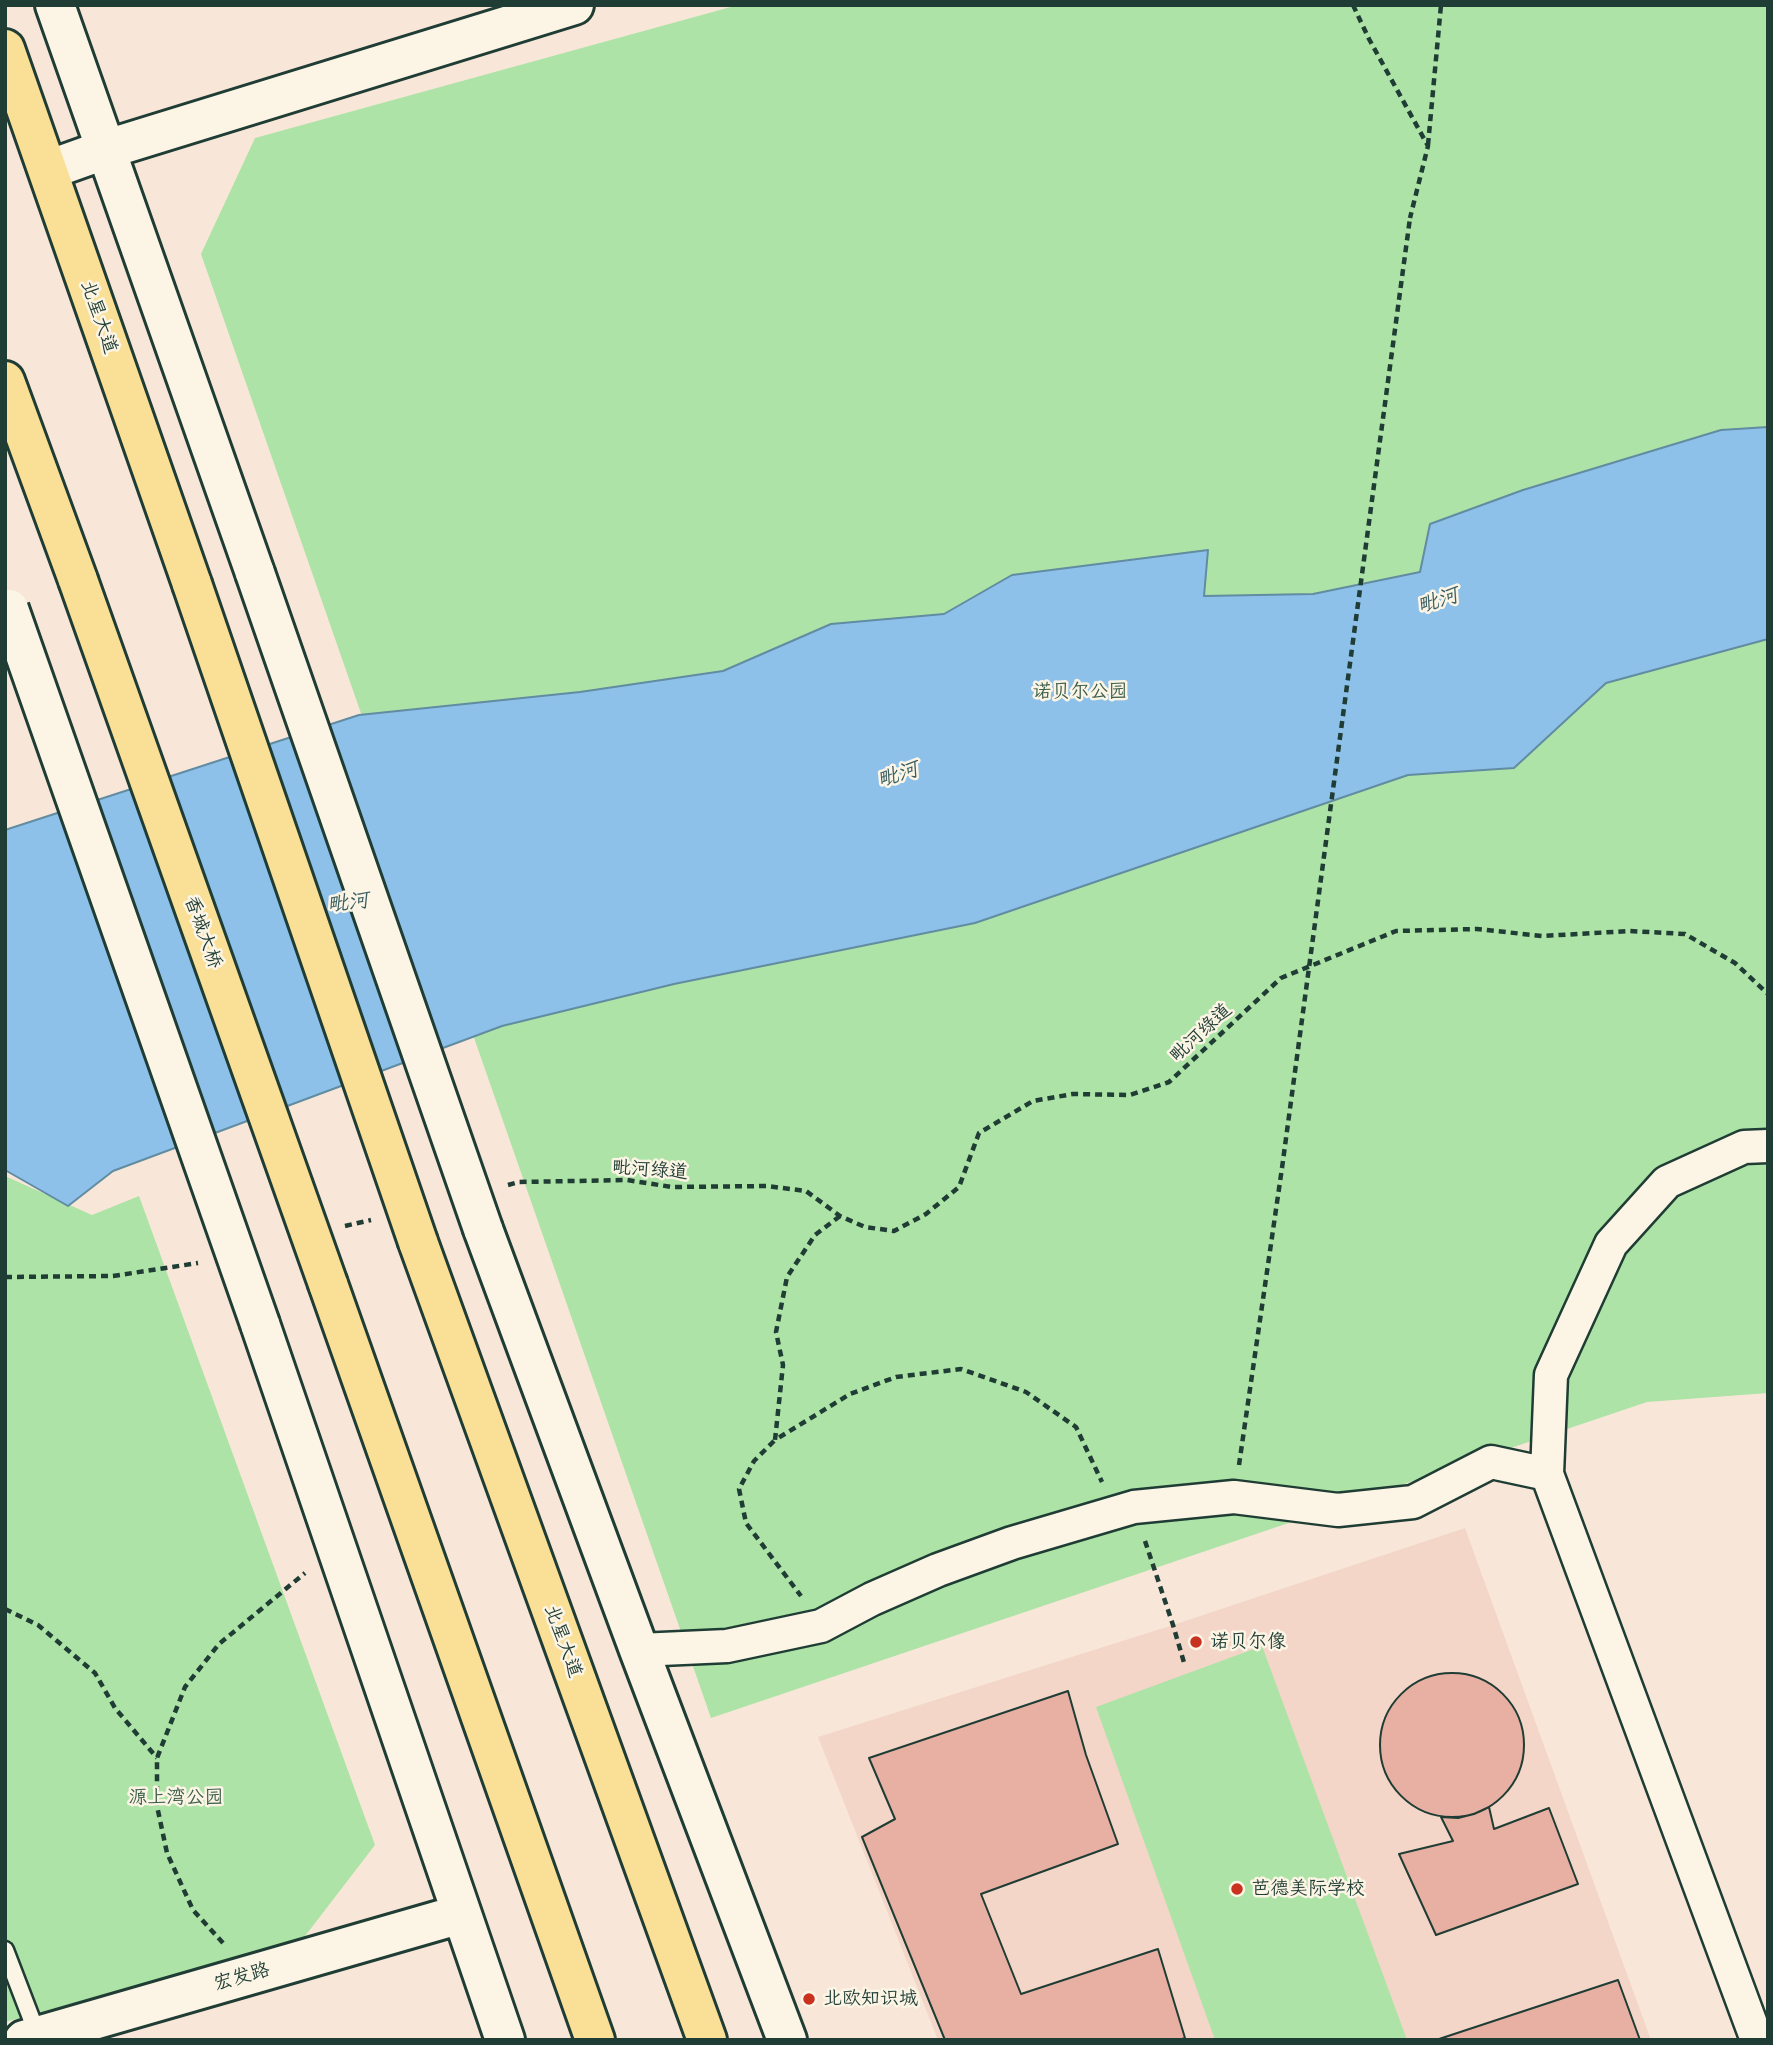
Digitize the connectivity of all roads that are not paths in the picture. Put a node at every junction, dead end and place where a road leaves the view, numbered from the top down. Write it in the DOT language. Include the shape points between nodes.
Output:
graph roads {
  1 [pos="55,5"];
  2 [pos="574,5"];
  3 [pos="5,49"];
  4 [pos="104,150"];
  5 [pos="48,170"];
  6 [pos="5,381"];
  7 [pos="7,602"];
  8 [pos="1768,1146"];
  9 [pos="1547,1474"];
  10 [pos="639,1650"];
  11 [pos="461,1914"];
  12 [pos="5,1950"];
  13 [pos="31,2038"];
  14 [pos="505,2040"];
  15 [pos="595,2040"];
  16 [pos="708,2040"];
  17 [pos="787,2040"];
  18 [pos="1757,2040"];
  1 -- 4 [label="street"];
  2 -- 4 [label="street"];
  3 -- 5 [label="main road, 北星大道"];
  4 -- 5 [label="street"];
  4 -- 10 [label="street, bridge" via="483,1229"];
  5 -- 16 [label="main road, 北星大道, bridge" via="418,1242"];
  6 -- 15 [label="main road, 香城大桥, bridge"];
  7 -- 11 [label="street, bridge"];
  8 -- 9 [label="street" via="1744,1147 1667,1182 1611,1244 1551,1375"];
  9 -- 10 [label="street" via="1491,1462 1413,1502 1338,1510 1234,1497 1125,1509 938,1570 821,1626 727,1646"];
  9 -- 18 [label="street"];
  10 -- 17 [label="street"];
  11 -- 13 [label="street, 宏发路"];
  11 -- 14 [label="street"];
  12 -- 13 [label="lane"];
}
